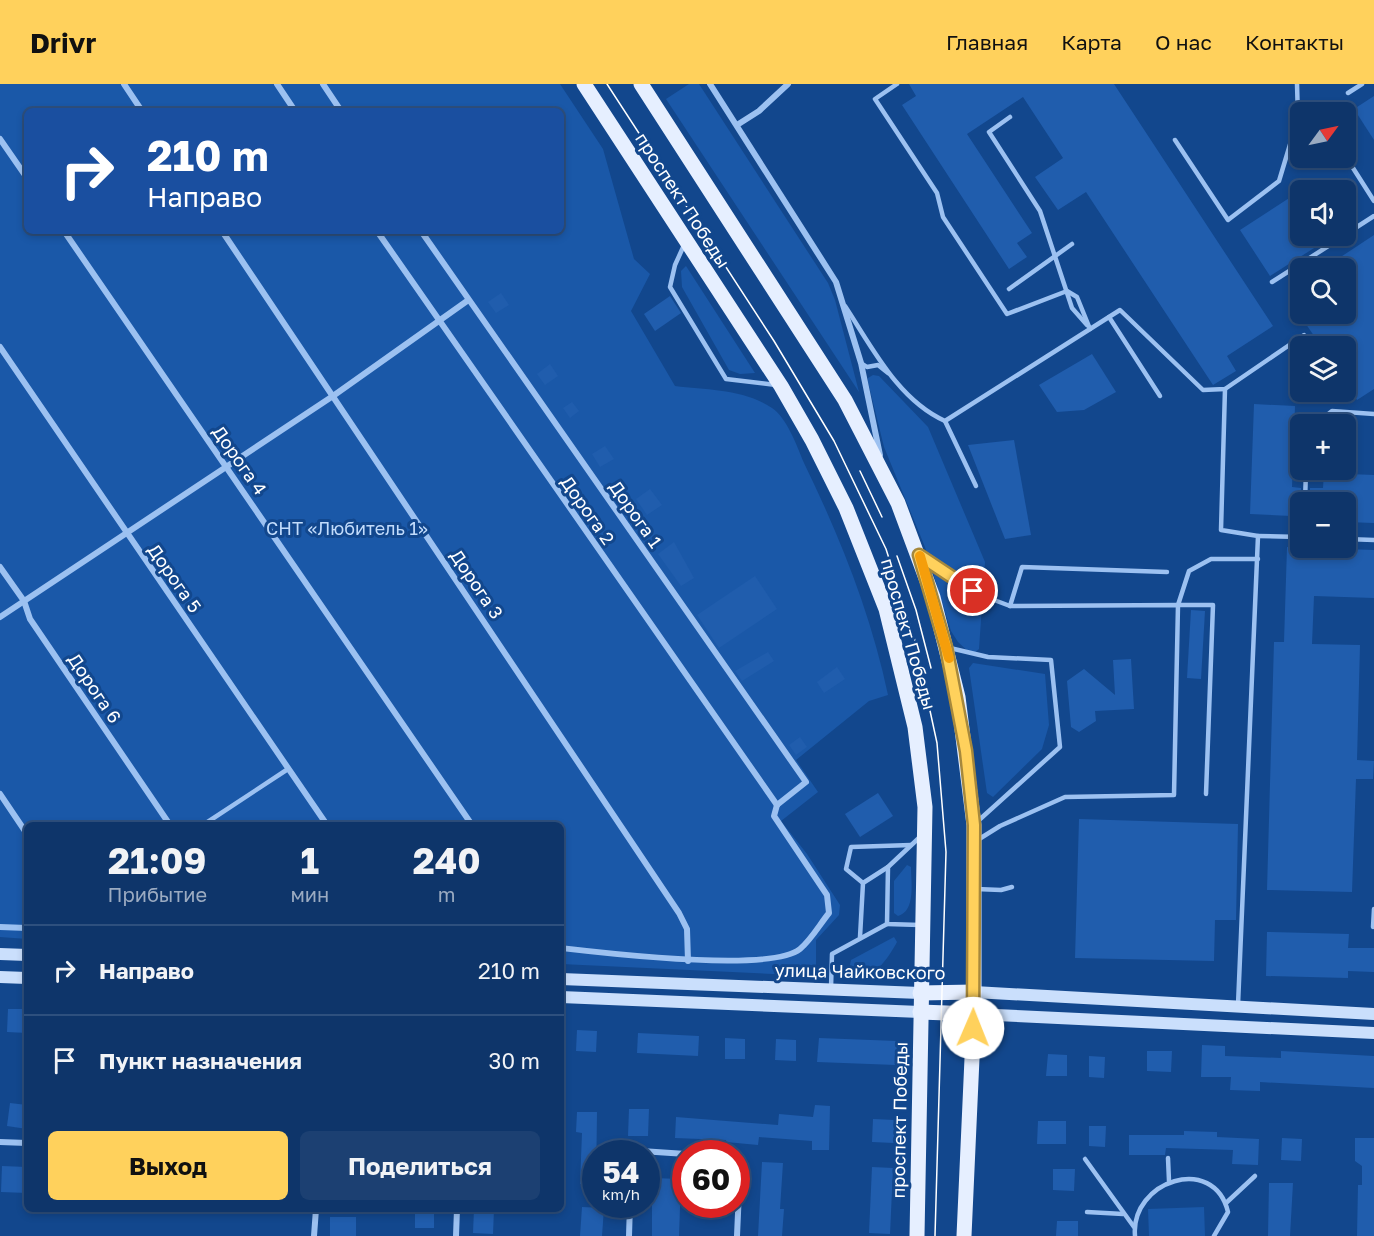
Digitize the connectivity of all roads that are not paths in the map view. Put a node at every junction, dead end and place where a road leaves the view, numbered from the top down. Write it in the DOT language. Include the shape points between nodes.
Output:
graph roads {
  1 [pos="124,84"];
  2 [pos="277,84"];
  3 [pos="323,84"];
  4 [pos="584,84"];
  5 [pos="641,84"];
  6 [pos="710,84"];
  7 [pos="788,84"];
  8 [pos="897,84"];
  9 [pos="1296,84"];
  10 [pos="1362,84"];
  11 [pos="1348,93"];
  12 [pos="140,108"];
  13 [pos="293,108"];
  14 [pos="339,108"];
  15 [pos="1010,117"];
  16 [pos="737,124"];
  17 [pos="0,139"];
  18 [pos="1175,140"];
  19 [pos="1353,168"];
  20 [pos="24,174"];
  21 [pos="1374,201"];
  22 [pos="1374,216"];
  23 [pos="1356,228"];
  24 [pos="66,234"];
  25 [pos="224,234"];
  26 [pos="379,234"];
  27 [pos="423,234"];
  28 [pos="687,241"];
  29 [pos="1072,244"];
  30 [pos="1328,246"];
  31 [pos="1055,257"];
  32 [pos="1272,282"];
  33 [pos="1009,289"];
  34 [pos="1067,291"];
  35 [pos="467,301"];
  36 [pos="842,301"];
  37 [pos="1109,317"];
  38 [pos="437,320"];
  39 [pos="1090,329"];
  40 [pos="1304,335"];
  41 [pos="0,347"];
  42 [pos="861,363"];
  43 [pos="890,375"];
  44 [pos="781,386"];
  45 [pos="1225,389"];
  46 [pos="333,396"];
  47 [pos="1160,396"];
  48 [pos="1328,414"];
  49 [pos="1374,414"];
  50 [pos="945,421"];
  51 [pos="226,467"];
  52 [pos="884,473"];
  53 [pos="976,486"];
  54 [pos="126,533"];
  55 [pos="1258,536"];
  56 [pos="1290,537"];
  57 [pos="1356,539"];
  58 [pos="1374,540"];
  59 [pos="919,555"];
  60 [pos="1258,559"];
  61 [pos="0,567"];
  62 [pos="1167,572"];
  63 [pos="24,601"];
  64 [pos="1178,605"];
  65 [pos="1010,606"];
  66 [pos="0,617"];
  67 [pos="946,647"];
  68 [pos="288,769"];
  69 [pos="0,794"];
  70 [pos="1206,794"];
  71 [pos="777,805"];
  72 [pos="168,822"];
  73 [pos="208,822"];
  74 [pos="325,822"];
  75 [pos="470,822"];
  76 [pos="974,825"];
  77 [pos="24,830"];
  78 [pos="926,832"];
  79 [pos="974,843"];
  80 [pos="911,845"];
  81 [pos="888,867"];
  82 [pos="863,884"];
  83 [pos="1012,888"];
  84 [pos="974,889"];
  85 [pos="1374,909"];
  86 [pos="887,924"];
  87 [pos="922,925"];
  88 [pos="0,927"];
  89 [pos="1373,927"];
  90 [pos="24,928"];
  91 [pos="860,937"];
  92 [pos="564,948"];
  93 [pos="0,954"];
  94 [pos="24,955"];
  95 [pos="688,961"];
  96 [pos="0,977"];
  97 [pos="24,978"];
  98 [pos="564,979"];
  99 [pos="831,991"];
  100 [pos="974,992"];
  101 [pos="920,993"];
  102 [pos="564,998"];
  103 [pos="1238,1006"];
  104 [pos="920,1012"];
  105 [pos="974,1014"];
  106 [pos="1374,1014"];
  107 [pos="1374,1033"];
  108 [pos="0,1142"];
  109 [pos="24,1143"];
  110 [pos="1168,1158"];
  111 [pos="1085,1159"];
  112 [pos="1255,1176"];
  113 [pos="1169,1181"];
  114 [pos="1226,1203"];
  115 [pos="316,1212"];
  116 [pos="458,1212"];
  117 [pos="1087,1212"];
  118 [pos="1123,1214"];
  119 [pos="630,1218"];
  120 [pos="738,1218"];
  121 [pos="1134,1227"];
  122 [pos="314,1236"];
  123 [pos="456,1236"];
  124 [pos="629,1236"];
  125 [pos="737,1236"];
  126 [pos="917,1236"];
  127 [pos="964,1236"];
  128 [pos="1135,1236"];
  129 [pos="1214,1236"];
  1 -- 12 [label="street"];
  2 -- 13 [label="street"];
  3 -- 14 [label="street"];
  4 -- 28 [label="main road, проспект Победы"];
  5 -- 52 [label="main road, проспект Победы" via="840,391"];
  6 -- 16 [label="street"];
  7 -- 16 [label="street" via="759,111"];
  8 -- 34 [label="lane" via="874,99 937,193 943,217 1007,314"];
  9 -- 18 [label="lane" via="1298,118 1279,181 1228,220"];
  10 -- 11 [label="lane"];
  15 -- 31 [label="lane" via="989,132 1040,211"];
  16 -- 36 [label="street" via="826,265"];
  17 -- 20 [label="street"];
  19 -- 21 [label="lane"];
  22 -- 23 [label="lane"];
  24 -- 51 [label="street, Дорога 4"];
  25 -- 46 [label="street, Дорога 3"];
  26 -- 38 [label="street, Дорога 2"];
  27 -- 35 [label="street, Дорога 1"];
  28 -- 44 [label="main road, проспект Победы"];
  28 -- 44 [label="lane" via="670,287 726,379"];
  29 -- 31 [label="lane"];
  30 -- 32 [label="lane"];
  31 -- 33 [label="lane"];
  31 -- 34 [label="lane"];
  34 -- 39 [label="lane" via="1072,308"];
  34 -- 39 [label="lane" via="1077,297"];
  35 -- 38 [label="street"];
  35 -- 71 [label="street, Дорога 1" via="806,782"];
  36 -- 42 [label="street"];
  36 -- 43 [label="lane"];
  37 -- 39 [label="lane"];
  37 -- 45 [label="lane" via="1120,310 1203,390"];
  37 -- 47 [label="lane"];
  38 -- 46 [label="street"];
  38 -- 71 [label="street, Дорога 2"];
  39 -- 50 [label="lane"];
  40 -- 45 [label="lane"];
  41 -- 54 [label="street, Дорога 5"];
  42 -- 43 [label="lane" via="867,367 878,365"];
  42 -- 52 [label="street"];
  43 -- 50 [label="lane" via="927,413"];
  44 -- 78 [label="main road, проспект Победы" via="839,491 886,609 915,727"];
  45 -- 55 [label="lane" via="1221,530"];
  46 -- 51 [label="street"];
  46 -- 95 [label="street, Дорога 3" via="679,913 687,929"];
  48 -- 49 [label="lane"];
  50 -- 53 [label="lane"];
  51 -- 54 [label="street"];
  51 -- 75 [label="street, Дорога 4"];
  52 -- 59 [label="main road, проспект Победы"];
  54 -- 63 [label="street"];
  54 -- 68 [label="street, Дорога 5"];
  55 -- 56 [label="lane"];
  55 -- 60 [label="lane"];
  57 -- 58 [label="lane"];
  59 -- 65 [label="lane" via="973,591"];
  59 -- 67 [label="main road, проспект Победы"];
  60 -- 64 [label="lane" via="1210,559 1189,571"];
  60 -- 103 [label="lane"];
  61 -- 63 [label="street, Дорога 6"];
  62 -- 65 [label="lane" via="1022,567"];
  63 -- 66 [label="street"];
  63 -- 72 [label="street, Дорога 6" via="30,619"];
  64 -- 65 [label="lane"];
  64 -- 70 [label="lane" via="1213,605"];
  64 -- 79 [label="lane" via="1174,795 1065,797 1000,826"];
  67 -- 76 [label="main road, проспект Победы" via="960,708"];
  67 -- 76 [label="lane" via="988,657 1051,660 1060,747"];
  68 -- 73 [label="lane"];
  68 -- 74 [label="street, Дорога 5"];
  69 -- 77 [label="street"];
  71 -- 95 [label="street, Дорога 2" via="774,816 827,896 829,913 799,950 780,957"];
  76 -- 79 [label="main road, проспект Победы"];
  78 -- 80 [label="lane"];
  78 -- 87 [label="main road, проспект Победы"];
  79 -- 84 [label="main road, проспект Победы"];
  80 -- 81 [label="lane"];
  80 -- 82 [label="lane" via="851,848 846,869"];
  81 -- 82 [label="lane"];
  81 -- 86 [label="lane"];
  82 -- 91 [label="lane"];
  83 -- 84 [label="lane"];
  84 -- 100 [label="main road, проспект Победы"];
  85 -- 89 [label="lane"];
  86 -- 87 [label="lane"];
  86 -- 91 [label="lane"];
  87 -- 101 [label="main road, проспект Победы"];
  88 -- 90 [label="street"];
  91 -- 99 [label="lane" via="832,954"];
  92 -- 95 [label="street, Дорога 2"];
  93 -- 94 [label="main road"];
  96 -- 97 [label="main road"];
  98 -- 99 [label="main road, улица Чайковского"];
  99 -- 101 [label="main road, улица Чайковского"];
  100 -- 101 [label="main road, улица Чайковского"];
  100 -- 103 [label="main road, улица Чайковского"];
  100 -- 105 [label="main road, проспект Победы"];
  101 -- 104 [label="main road, проспект Победы"];
  102 -- 104 [label="main road, улица Чайковского"];
  103 -- 106 [label="main road, улица Чайковского"];
  104 -- 105 [label="main road, улица Чайковского"];
  104 -- 126 [label="main road, проспект Победы"];
  105 -- 107 [label="main road, улица Чайковского"];
  105 -- 127 [label="main road, проспект Победы"];
  108 -- 109 [label="street"];
  110 -- 113 [label="lane"];
  111 -- 118 [label="lane"];
  112 -- 114 [label="lane"];
  113 -- 114 [label="lane" via="1206,1183"];
  113 -- 121 [label="lane" via="1141,1206"];
  114 -- 129 [label="lane" via="1228,1212"];
  115 -- 122 [label="street"];
  116 -- 123 [label="street"];
  117 -- 118 [label="lane"];
  118 -- 121 [label="lane"];
  119 -- 124 [label="street"];
  120 -- 125 [label="street"];
  121 -- 128 [label="lane"];
}
